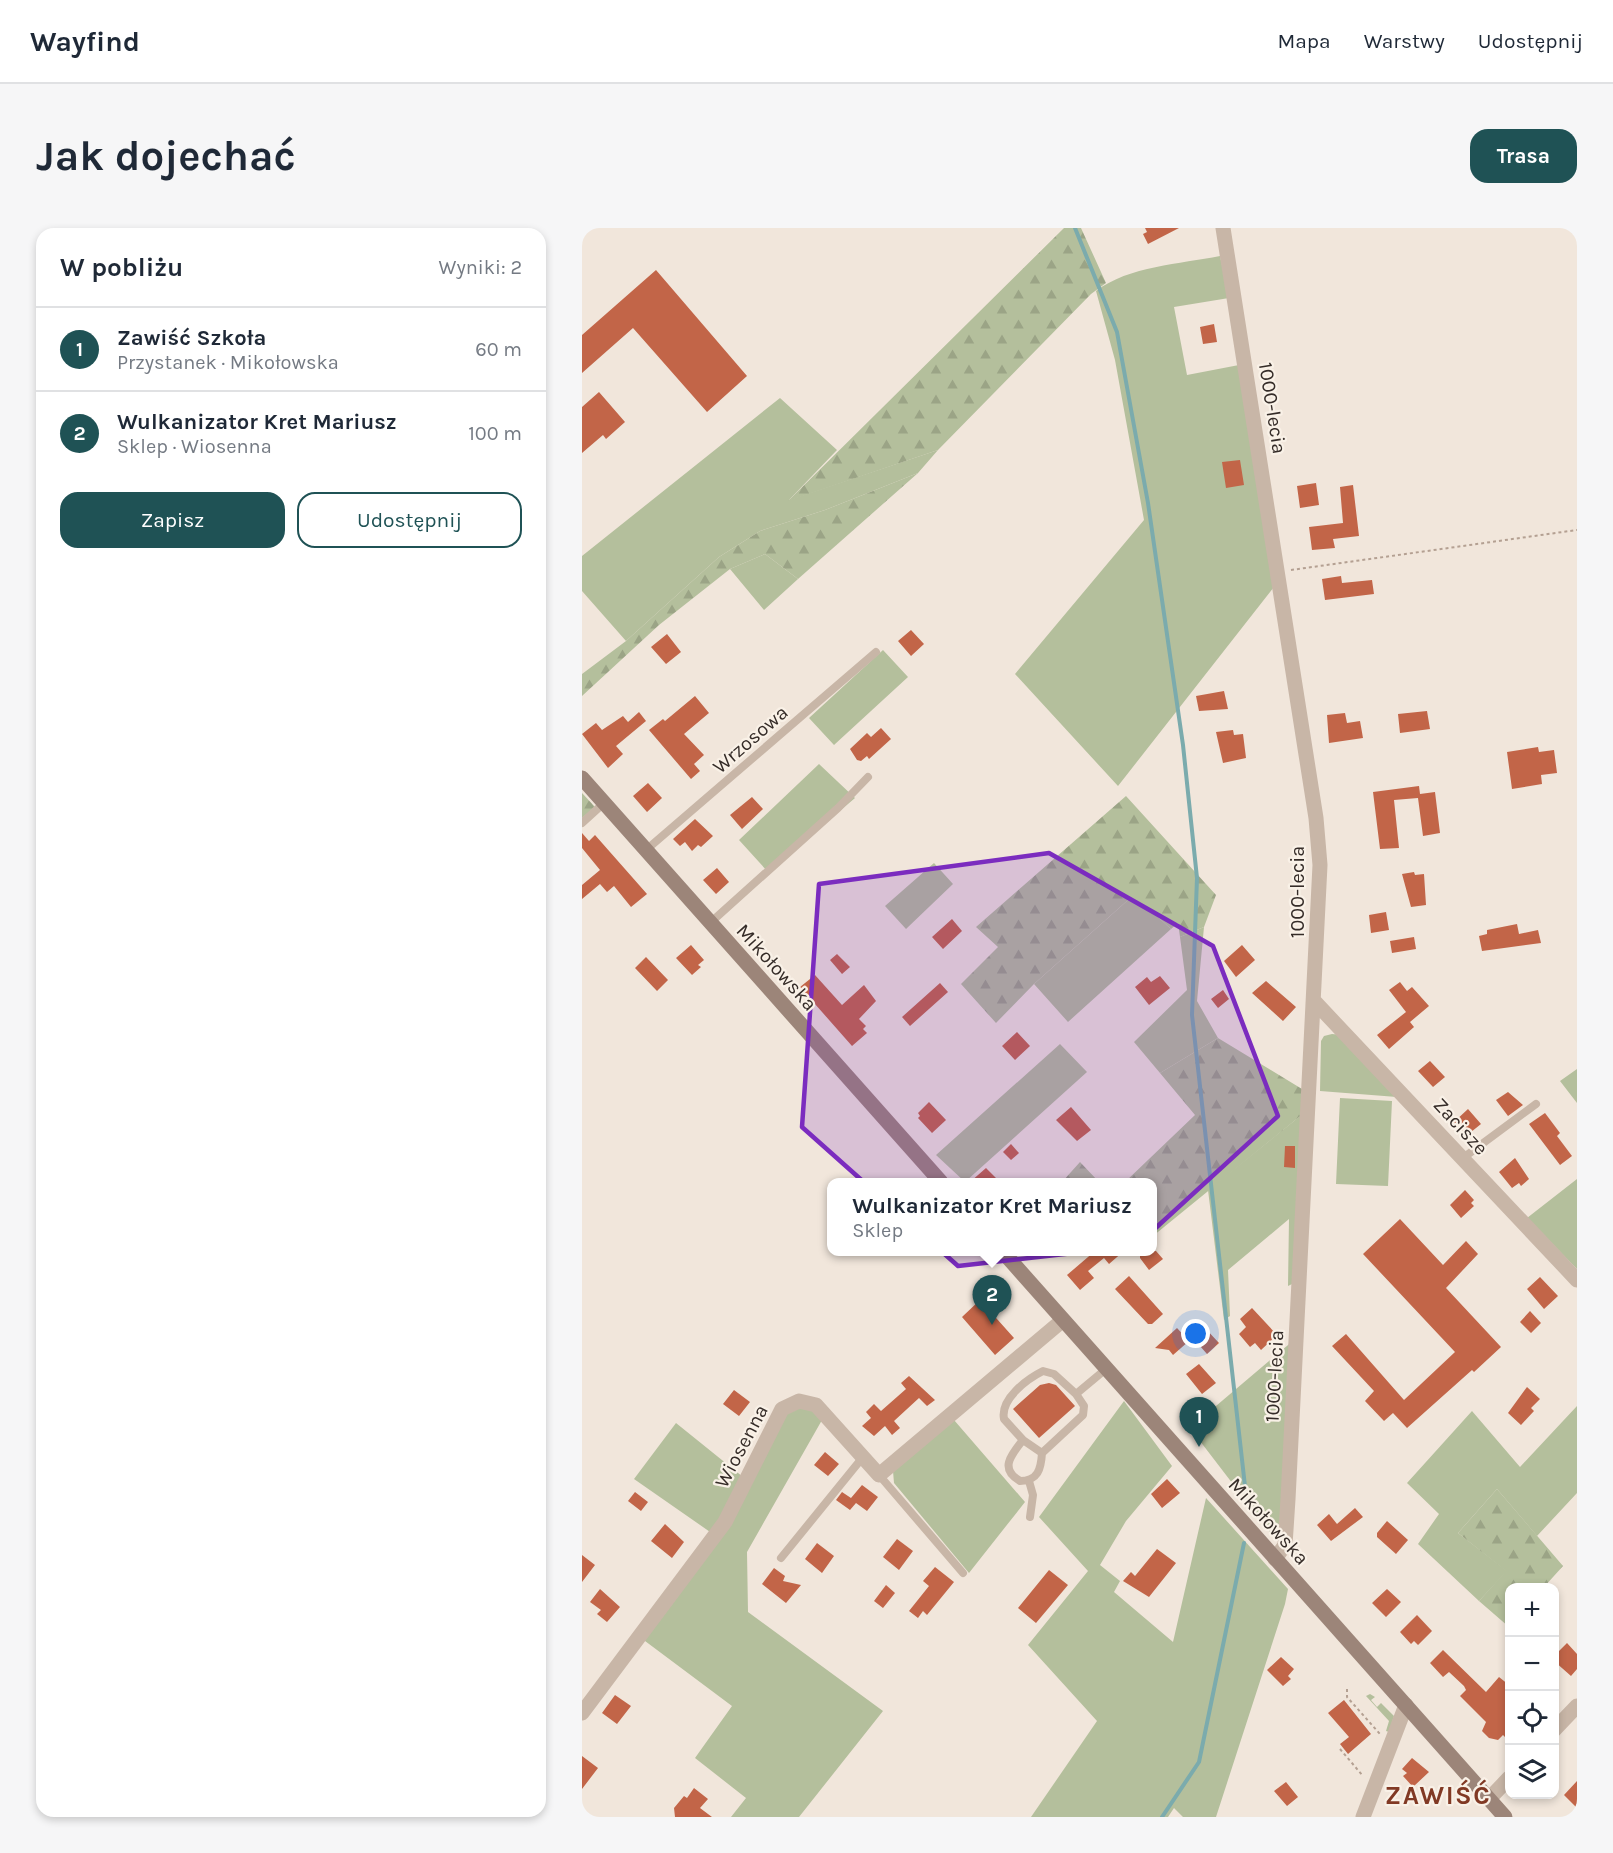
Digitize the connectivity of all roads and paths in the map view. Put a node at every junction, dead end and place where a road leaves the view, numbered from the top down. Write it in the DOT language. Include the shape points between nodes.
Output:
graph roads {
  1 [pos="1223,228"];
  2 [pos="1577,530"];
  3 [pos="1276,573"];
  4 [pos="876,652"];
  5 [pos="868,777"];
  6 [pos="582,778"];
  7 [pos="604,803"];
  8 [pos="582,822"];
  9 [pos="646,850"];
  10 [pos="710,923"];
  11 [pos="1314,1001"];
  12 [pos="1536,1104"];
  13 [pos="1463,1158"];
  14 [pos="937,1178"];
  15 [pos="1007,1256"];
  16 [pos="1577,1280"];
  17 [pos="1062,1320"];
  18 [pos="1106,1369"];
  19 [pos="1076,1394"];
  20 [pos="1023,1440"];
  21 [pos="1042,1453"];
  22 [pos="862,1456"];
  23 [pos="879,1475"];
  24 [pos="1029,1481"];
  25 [pos="1030,1517"];
  26 [pos="781,1558"];
  27 [pos="1275,1559"];
  28 [pos="963,1573"];
  29 [pos="1347,1689"];
  30 [pos="1406,1705"];
  31 [pos="1577,1706"];
  32 [pos="582,1713"];
  33 [pos="1559,1725"];
  34 [pos="1378,1733"];
  35 [pos="1340,1749"];
  36 [pos="1368,1782"];
  37 [pos="1505,1782"];
  38 [pos="1489,1799"];
  39 [pos="1364,1817"];
  40 [pos="1505,1817"];
  1 -- 3 [label="street, 1000-lecia"];
  2 -- 3 [label="path"];
  3 -- 11 [label="street, 1000-lecia" via="1316,818 1320,865"];
  4 -- 9 [label="lane, Wrzosowa"];
  5 -- 10 [label="lane"];
  6 -- 7 [label="main road, Mikołowska"];
  7 -- 8 [label="lane"];
  7 -- 9 [label="main road, Mikołowska"];
  9 -- 10 [label="main road, Mikołowska"];
  10 -- 14 [label="main road, Mikołowska"];
  11 -- 13 [label="street, Zacisze"];
  11 -- 27 [label="street, 1000-lecia" via="1286,1533 1283,1549"];
  12 -- 13 [label="lane"];
  13 -- 16 [label="street, Zacisze"];
  15 -- 17 [label="main road, Mikołowska"];
  17 -- 18 [label="main road, Mikołowska"];
  17 -- 23 [label="street"];
  18 -- 19 [label="lane"];
  18 -- 27 [label="main road, Mikołowska"];
  19 -- 20 [label="lane" via="1048,1371 1024,1386 1006,1403 1003,1414"];
  19 -- 21 [label="lane" via="1084,1406 1083,1415"];
  20 -- 21 [label="lane"];
  20 -- 24 [label="lane" via="1011,1456 1008,1470 1020,1481"];
  21 -- 24 [label="lane" via="1041,1466"];
  22 -- 23 [label="street, Wiosenna"];
  22 -- 26 [label="lane"];
  22 -- 32 [label="street, Wiosenna" via="816,1405 799,1401 782,1409 725,1522"];
  23 -- 28 [label="lane"];
  24 -- 25 [label="lane" via="1033,1495"];
  27 -- 30 [label="main road, Mikołowska"];
  29 -- 34 [label="path" via="1347,1697"];
  30 -- 38 [label="main road, Mikołowska"];
  30 -- 39 [label="street"];
  31 -- 33 [label="street"];
  35 -- 36 [label="path"];
  37 -- 38 [label="street"];
  38 -- 40 [label="main road, Mikołowska"];
}
